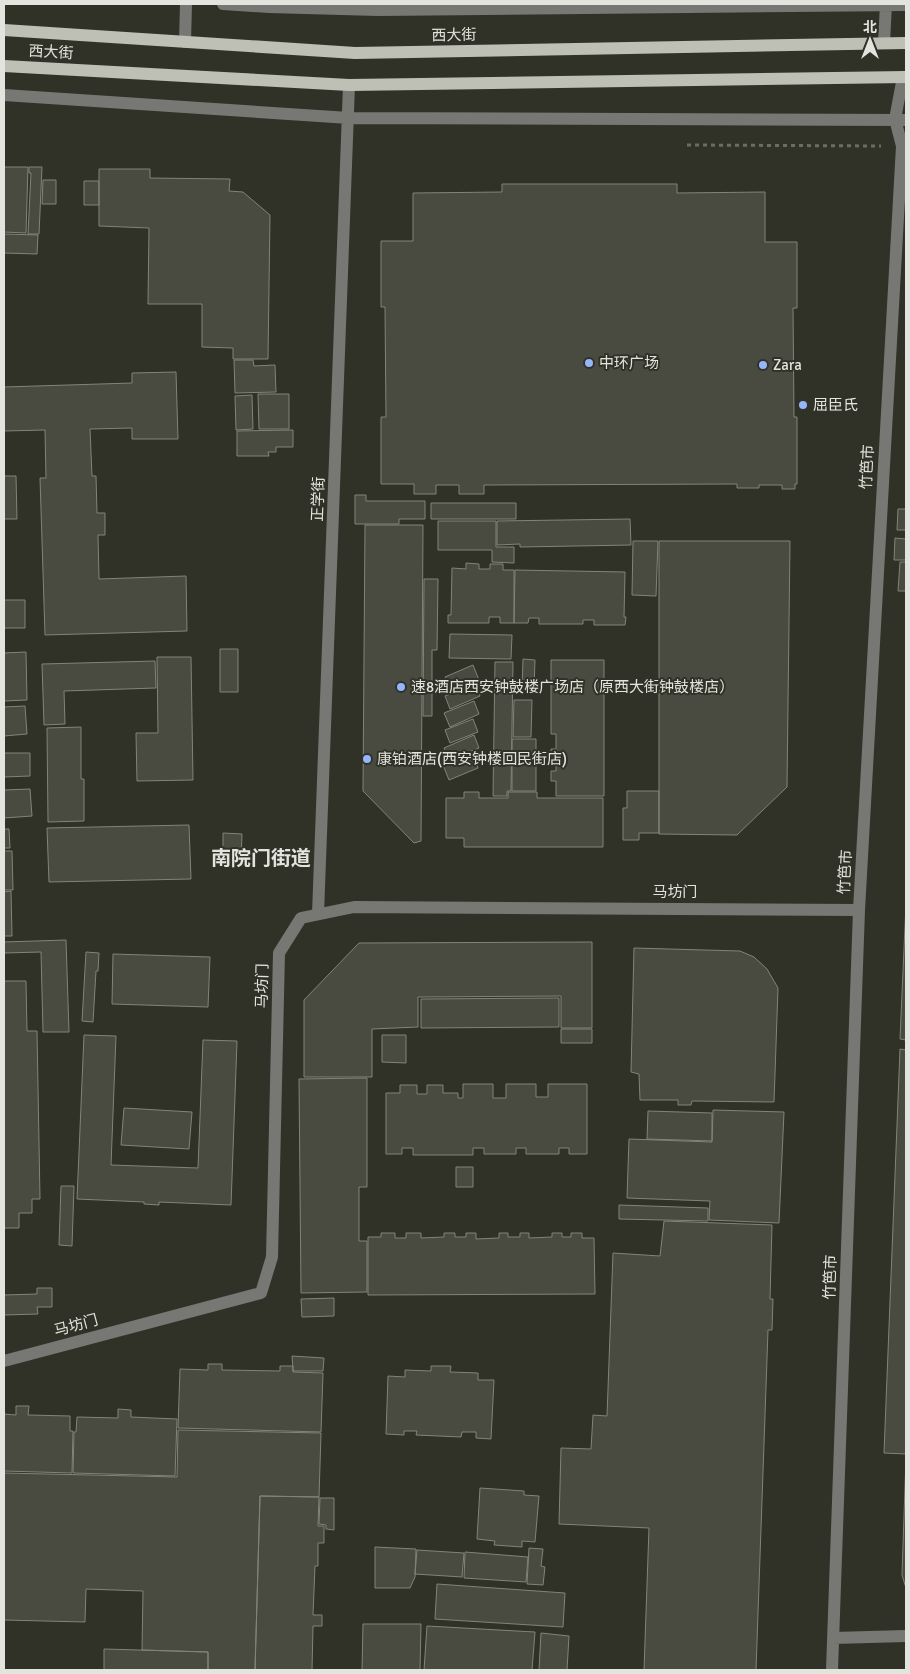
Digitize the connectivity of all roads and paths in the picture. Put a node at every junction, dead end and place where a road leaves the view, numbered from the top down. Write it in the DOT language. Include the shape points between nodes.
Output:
graph roads {
  1 [pos="186,4"];
  2 [pos="223,4"];
  3 [pos="886,5"];
  4 [pos="906,5"];
  5 [pos="4,30"];
  6 [pos="185,42"];
  7 [pos="884,43"];
  8 [pos="906,43"];
  9 [pos="4,66"];
  10 [pos="905,77"];
  11 [pos="349,84"];
  12 [pos="4,95"];
  13 [pos="349,118"];
  14 [pos="901,120"];
  15 [pos="687,145"];
  16 [pos="902,146"];
  17 [pos="859,910"];
  18 [pos="318,914"];
  19 [pos="4,1361"];
  20 [pos="906,1636"];
  21 [pos="833,1638"];
  22 [pos="832,1670"];
  1 -- 6 [label="street"];
  2 -- 3 [label="street" via="378,10"];
  3 -- 4 [label="street"];
  3 -- 7 [label="street"];
  5 -- 6 [label="main road, 西大街"];
  6 -- 7 [label="main road, 西大街" via="354,53"];
  7 -- 8 [label="main road, 西大街"];
  9 -- 11 [label="main road, 西大街"];
  10 -- 11 [label="main road, 西大街"];
  10 -- 14 [label="street, 竹笆市"];
  11 -- 13 [label="street, 正学街"];
  12 -- 13 [label="street"];
  13 -- 14 [label="street"];
  13 -- 18 [label="street, 正学街"];
  14 -- 16 [label="street, 竹笆市"];
  15 -- 16 [label="path"];
  16 -- 17 [label="street, 竹笆市"];
  17 -- 18 [label="street, 马坊门" via="354,907"];
  17 -- 21 [label="street, 竹笆市"];
  18 -- 19 [label="street, 马坊门" via="301,918 279,953 272,1258 261,1293"];
  20 -- 21 [label="street"];
  21 -- 22 [label="street, 竹笆市"];
}
